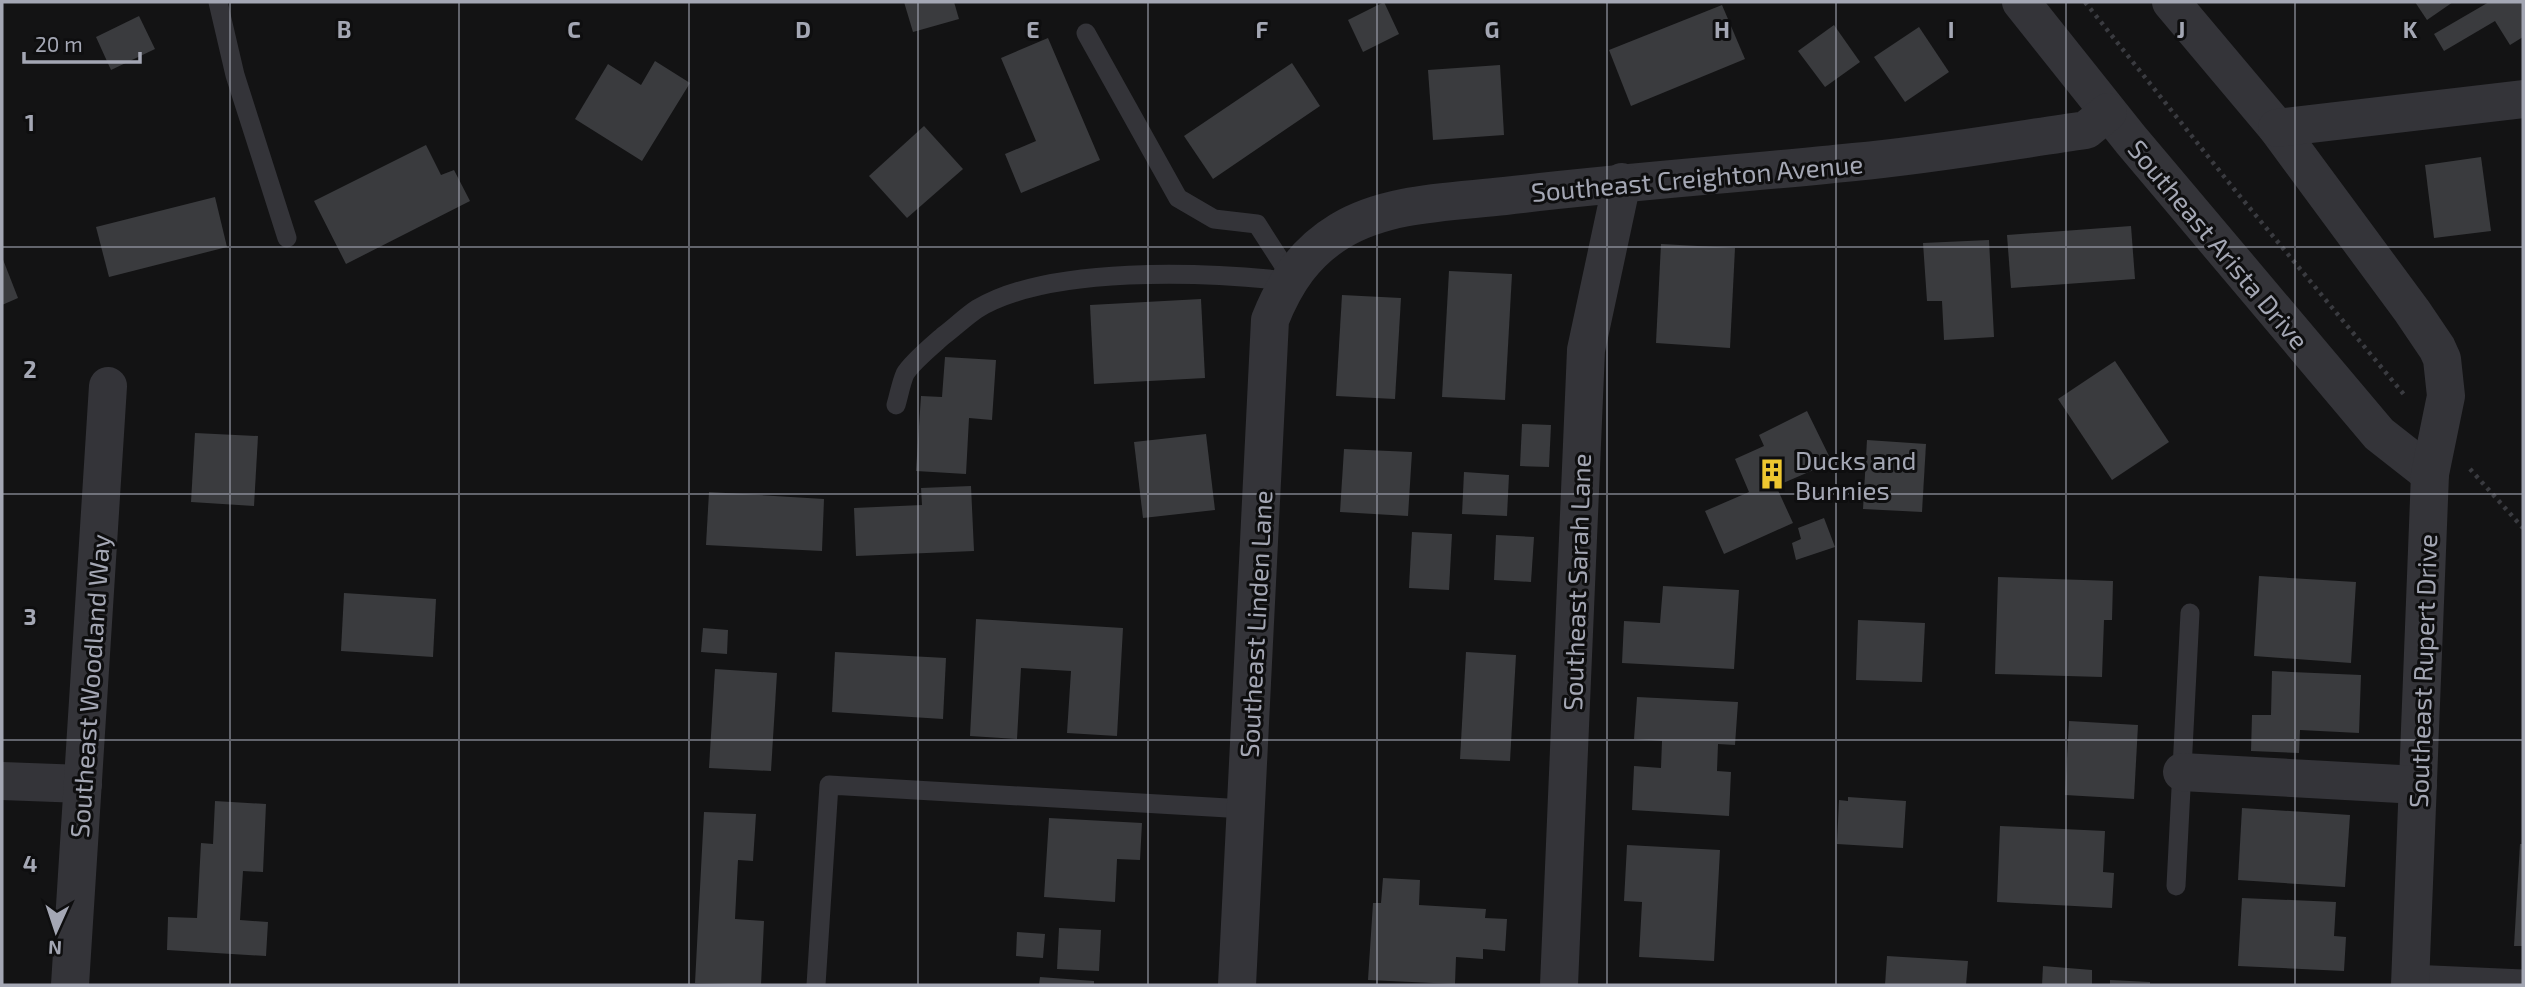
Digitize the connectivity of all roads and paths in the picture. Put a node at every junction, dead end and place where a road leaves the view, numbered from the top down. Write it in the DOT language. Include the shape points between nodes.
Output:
graph roads {
  1 [pos="218,2"];
  2 [pos="2021,2"];
  3 [pos="2085,2"];
  4 [pos="2171,2"];
  5 [pos="1086,33"];
  6 [pos="2523,99"];
  7 [pos="2108,112"];
  8 [pos="2277,128"];
  9 [pos="1622,182"];
  10 [pos="287,238"];
  11 [pos="1292,275"];
  12 [pos="108,386"];
  13 [pos="2409,400"];
  14 [pos="896,405"];
  15 [pos="2469,468"];
  16 [pos="2430,474"];
  17 [pos="2523,528"];
  18 [pos="2190,613"];
  19 [pos="2182,772"];
  20 [pos="2,781"];
  21 [pos="83,784"];
  22 [pos="2418,785"];
  23 [pos="1245,809"];
  24 [pos="2176,886"];
  25 [pos="2523,979"];
  26 [pos="2410,980"];
  27 [pos="71,985"];
  28 [pos="817,985"];
  29 [pos="1237,985"];
  30 [pos="1559,985"];
  1 -- 10 [label="lane" via="235,75"];
  2 -- 7 [label="street, Southeast Arista Drive"];
  3 -- 13 [label="path"];
  4 -- 8 [label="street"];
  5 -- 11 [label="lane" via="1178,198 1214,219 1257,224"];
  6 -- 8 [label="street"];
  7 -- 9 [label="street, Southeast Creighton Avenue" via="2086,130 1864,161"];
  7 -- 16 [label="street, Southeast Arista Drive" via="2379,434"];
  8 -- 16 [label="street, Southeast Rupert Drive" via="2413,311 2442,359 2446,396"];
  9 -- 11 [label="street, Southeast Creighton Avenue" via="1393,211 1341,230 1315,248"];
  9 -- 30 [label="street, Southeast Sarah Lane" via="1586,350"];
  11 -- 14 [label="lane" via="1141,275 1021,290 976,309 935,343 906,373"];
  11 -- 23 [label="street, Southeast Linden Lane" via="1270,320"];
  12 -- 21 [label="street, Southeast Woodland Way"];
  15 -- 17 [label="path"];
  16 -- 22 [label="street, Southeast Rupert Drive"];
  18 -- 19 [label="lane"];
  19 -- 22 [label="street"];
  19 -- 24 [label="lane"];
  20 -- 21 [label="street"];
  21 -- 27 [label="street, Southeast Woodland Way"];
  22 -- 26 [label="street, Southeast Rupert Drive"];
  23 -- 28 [label="lane" via="829,785"];
  23 -- 29 [label="street, Southeast Linden Lane"];
  25 -- 26 [label="lane"];
}
